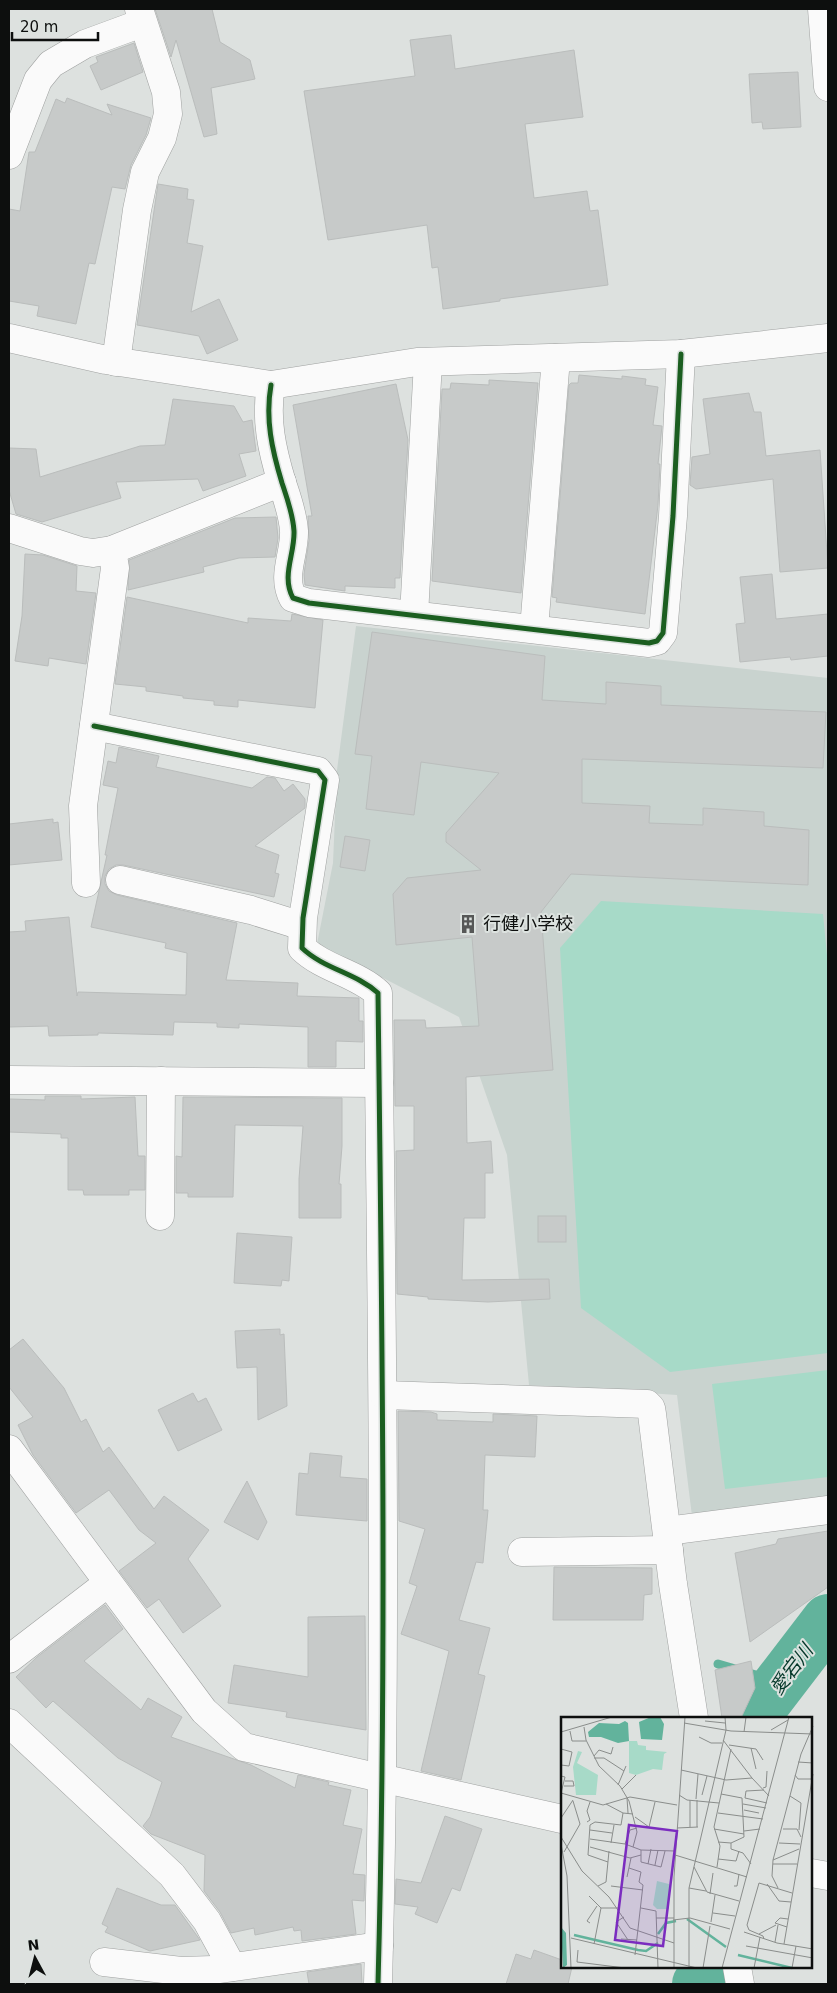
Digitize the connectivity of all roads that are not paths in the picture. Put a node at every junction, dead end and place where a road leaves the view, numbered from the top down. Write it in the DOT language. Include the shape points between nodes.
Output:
graph roads {
  1 [pos="822,9"];
  2 [pos="141,16"];
  3 [pos="828,87"];
  4 [pos="9,155"];
  5 [pos="9,338"];
  6 [pos="828,338"];
  7 [pos="681,354"];
  8 [pos="556,358"];
  9 [pos="116,362"];
  10 [pos="428,362"];
  11 [pos="271,385"];
  12 [pos="282,482"];
  13 [pos="9,528"];
  14 [pos="112,550"];
  15 [pos="414,616"];
  16 [pos="534,629"];
  17 [pos="94,726"];
  18 [pos="120,880"];
  19 [pos="86,883"];
  20 [pos="302,926"];
  21 [pos="9,1080"];
  22 [pos="161,1081"];
  23 [pos="379,1083"];
  24 [pos="160,1216"];
  25 [pos="384,1395"];
  26 [pos="9,1449"];
  27 [pos="828,1510"];
  28 [pos="668,1540"];
  29 [pos="522,1552"];
  30 [pos="108,1583"];
  31 [pos="9,1658"];
  32 [pos="694,1717"];
  33 [pos="9,1723"];
  34 [pos="383,1779"];
  35 [pos="561,1820"];
  36 [pos="812,1873"];
  37 [pos="828,1876"];
  38 [pos="379,1946"];
  39 [pos="104,1962"];
  40 [pos="232,1967"];
  41 [pos="737,1968"];
  42 [pos="378,1984"];
  43 [pos="740,1984"];
  1 -- 3 [label="street"];
  2 -- 4 [label="street" via="51,64 38,80"];
  2 -- 9 [label="street" via="166,92 168,114 162,138 145,172 137,210"];
  5 -- 9 [label="street"];
  6 -- 7 [label="street"];
  7 -- 8 [label="street"];
  7 -- 16 [label="street" via="663,632 656,641 649,643"];
  8 -- 10 [label="street"];
  8 -- 16 [label="street"];
  9 -- 11 [label="street"];
  10 -- 11 [label="street"];
  10 -- 15 [label="street"];
  11 -- 12 [label="street" via="267,417"];
  12 -- 14 [label="street"];
  12 -- 15 [label="street" via="294,532 288,579 288,589 293,598 309,603"];
  13 -- 14 [label="street" via="80,551"];
  14 -- 17 [label="street" via="115,568"];
  15 -- 16 [label="street"];
  17 -- 19 [label="street" via="83,806"];
  17 -- 20 [label="street" via="318,771 325,780"];
  18 -- 20 [label="street" via="251,910"];
  20 -- 23 [label="street" via="302,948 312,958 367,983 378,993"];
  21 -- 22 [label="street"];
  22 -- 23 [label="street"];
  22 -- 24 [label="street"];
  23 -- 25 [label="street"];
  25 -- 28 [label="street" via="647,1404 652,1414"];
  25 -- 34 [label="street"];
  26 -- 30 [label="street"];
  27 -- 28 [label="street"];
  28 -- 29 [label="street"];
  28 -- 32 [label="street"];
  30 -- 31 [label="street"];
  30 -- 34 [label="street" via="204,1712 244,1747"];
  33 -- 40 [label="street" via="172,1874 207,1921"];
  34 -- 35 [label="street"];
  34 -- 38 [label="street"];
  36 -- 37 [label="street"];
  38 -- 40 [label="street"];
  38 -- 42 [label="street"];
  39 -- 40 [label="street" via="181,1971"];
  41 -- 43 [label="street"];
}
